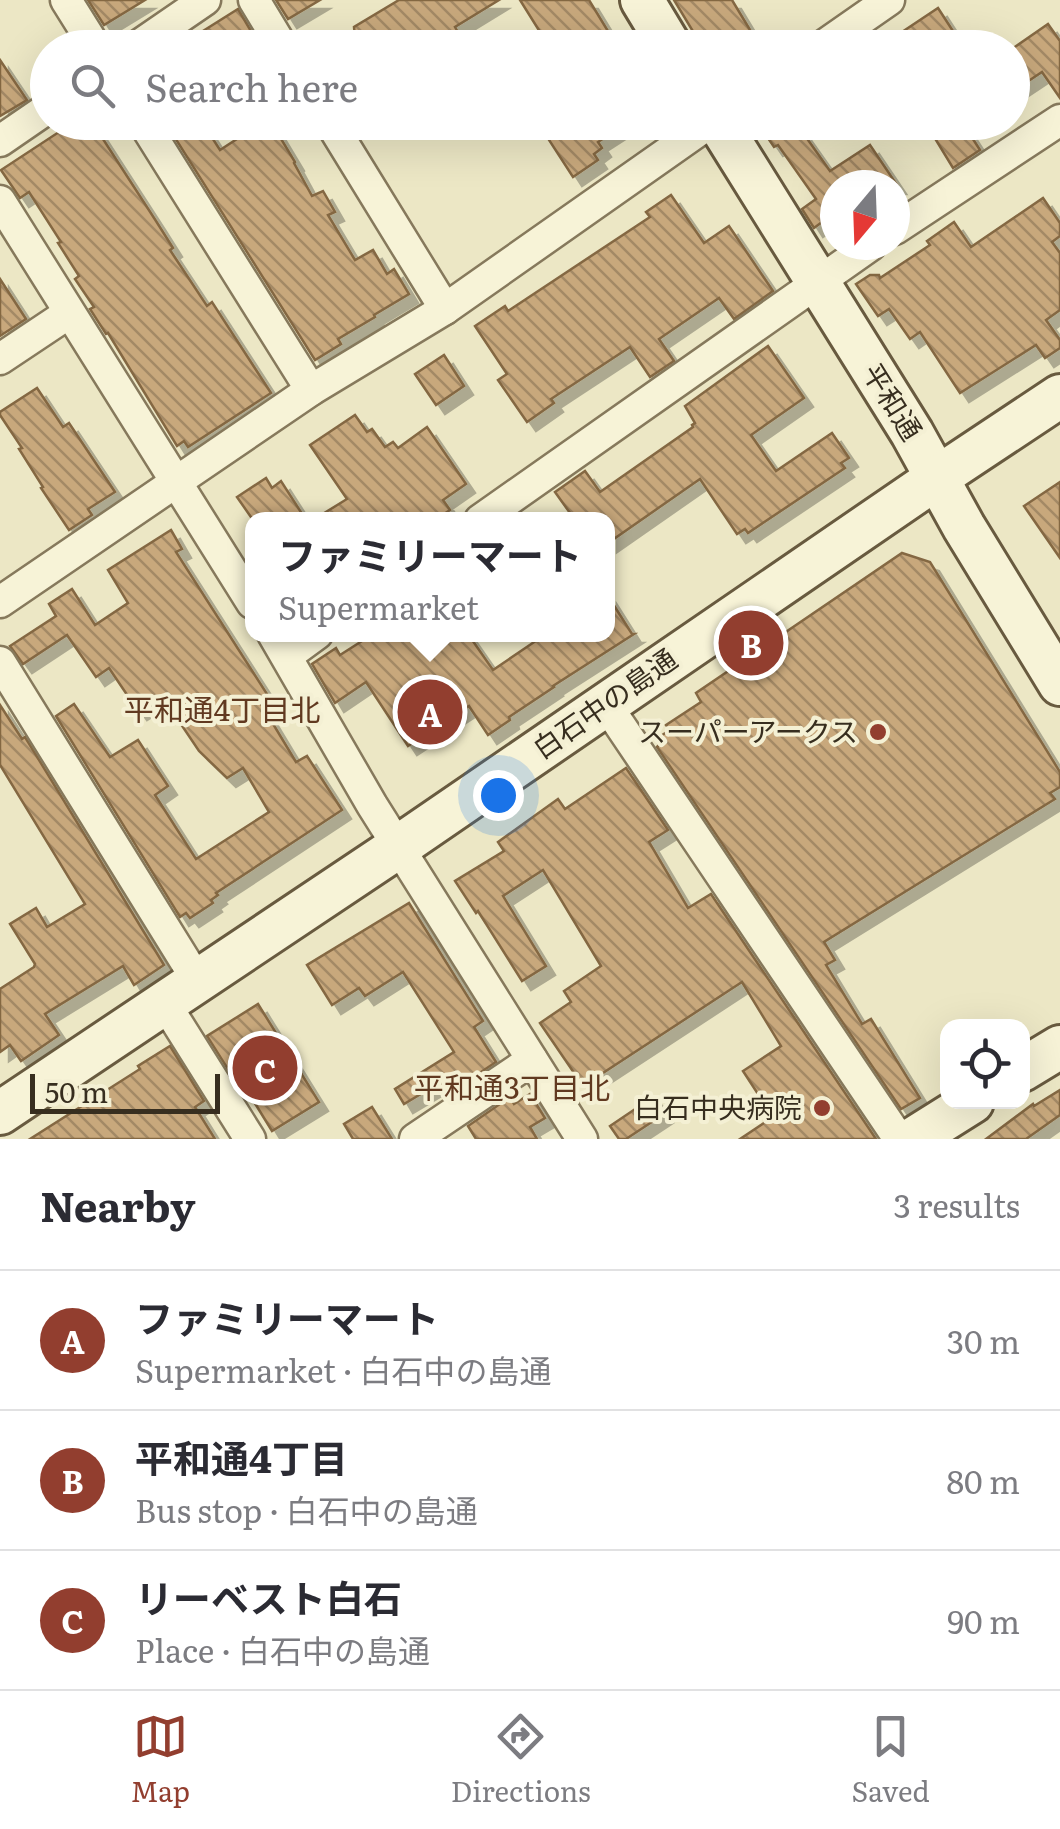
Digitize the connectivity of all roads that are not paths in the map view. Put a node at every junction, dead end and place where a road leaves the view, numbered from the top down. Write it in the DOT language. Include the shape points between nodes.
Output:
graph roads {
  1 [pos="66,0"];
  2 [pos="205,0"];
  3 [pos="254,0"];
  4 [pos="642,0"];
  5 [pos="890,0"];
  6 [pos="85,30"];
  7 [pos="161,30"];
  8 [pos="272,30"];
  9 [pos="661,30"];
  10 [pos="846,30"];
  11 [pos="30,120"];
  12 [pos="1060,120"];
  13 [pos="0,140"];
  14 [pos="154,140"];
  15 [pos="341,140"];
  16 [pos="689,140"];
  17 [pos="727,140"];
  18 [pos="1030,140"];
  19 [pos="1030,140"];
  20 [pos="0,201"];
  21 [pos="910,219"];
  22 [pos="849,260"];
  23 [pos="817,281"];
  24 [pos="445,309"];
  25 [pos="69,313"];
  26 [pos="0,359"];
  27 [pos="311,390"];
  28 [pos="1060,396"];
  29 [pos="938,476"];
  30 [pos="175,482"];
  31 [pos="491,512"];
  32 [pos="245,591"];
  33 [pos="0,602"];
  34 [pos="280,645"];
  35 [pos="0,662"];
  36 [pos="1060,684"];
  37 [pos="605,703"];
  38 [pos="398,847"];
  39 [pos="181,991"];
  40 [pos="1060,1047"];
  41 [pos="532,1060"];
  42 [pos="1030,1065"];
  43 [pos="961,1109"];
  44 [pos="0,1112"];
  45 [pos="250,1139"];
  46 [pos="415,1139"];
  47 [pos="582,1139"];
  48 [pos="899,1139"];
  49 [pos="914,1139"];
  1 -- 6 [label="street"];
  2 -- 7 [label="street"];
  3 -- 8 [label="street"];
  4 -- 9 [label="street"];
  5 -- 10 [label="street"];
  11 -- 13 [label="street"];
  12 -- 18 [label="street"];
  14 -- 27 [label="street"];
  15 -- 24 [label="street"];
  16 -- 24 [label="street"];
  17 -- 23 [label="street, 平和通"];
  19 -- 21 [label="street"];
  20 -- 25 [label="street"];
  22 -- 23 [label="street"];
  23 -- 29 [label="street, 平和通"];
  23 -- 31 [label="street"];
  24 -- 27 [label="street"];
  25 -- 26 [label="street"];
  25 -- 30 [label="street"];
  27 -- 30 [label="street"];
  28 -- 29 [label="street, 白石中の島通"];
  29 -- 36 [label="street, 平和通"];
  29 -- 37 [label="street, 白石中の島通"];
  30 -- 32 [label="street"];
  30 -- 33 [label="street"];
  34 -- 38 [label="street"];
  35 -- 39 [label="street"];
  37 -- 38 [label="street, 白石中の島通"];
  37 -- 48 [label="street"];
  38 -- 39 [label="street, 白石中の島通"];
  38 -- 41 [label="street"];
  39 -- 44 [label="street, 白石中の島通"];
  39 -- 45 [label="street"];
  40 -- 42 [label="street"];
  41 -- 46 [label="street"];
  41 -- 47 [label="street"];
  43 -- 49 [label="street"];
}
